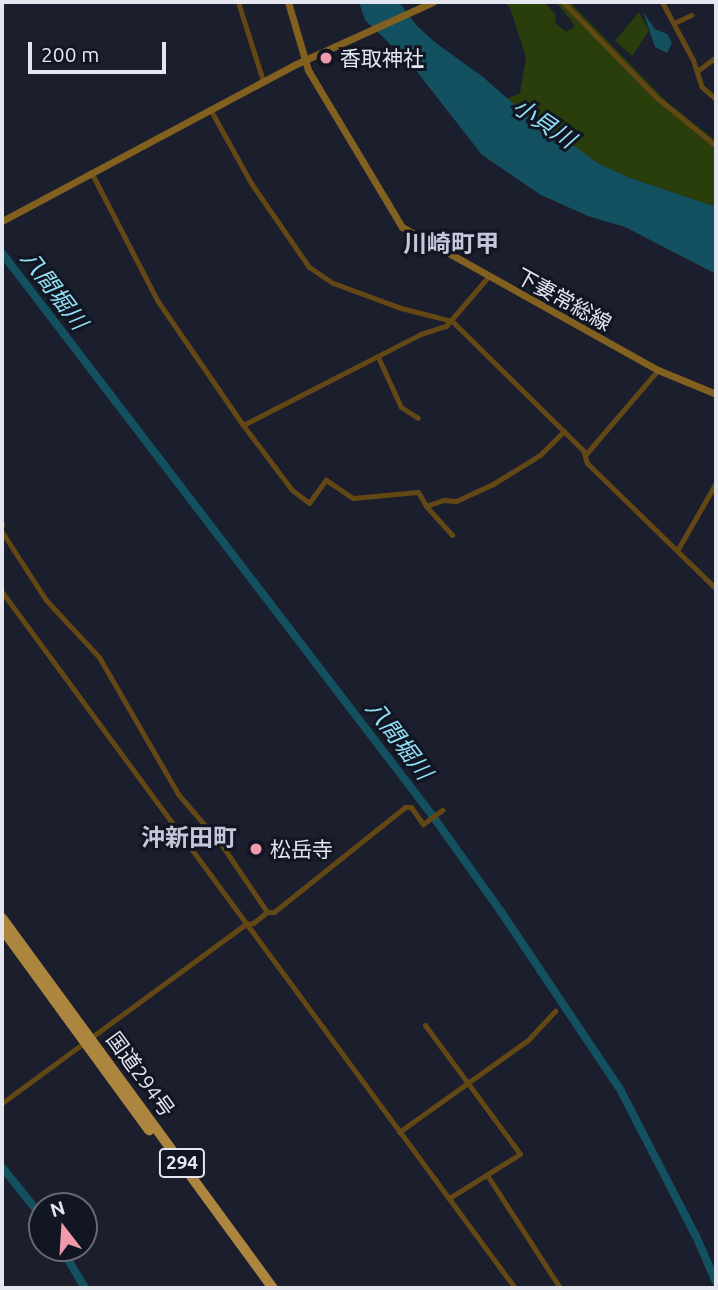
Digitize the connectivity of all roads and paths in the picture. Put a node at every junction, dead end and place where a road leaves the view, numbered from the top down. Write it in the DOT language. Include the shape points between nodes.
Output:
graph roads {
  1 [pos="237,2"];
  2 [pos="288,2"];
  3 [pos="433,2"];
  4 [pos="563,2"];
  5 [pos="662,2"];
  6 [pos="691,15"];
  7 [pos="674,23"];
  8 [pos="716,57"];
  9 [pos="303,60"];
  10 [pos="696,71"];
  11 [pos="262,81"];
  12 [pos="716,99"];
  13 [pos="210,109"];
  14 [pos="716,146"];
  15 [pos="91,172"];
  16 [pos="2,221"];
  17 [pos="488,277"];
  18 [pos="452,321"];
  19 [pos="378,357"];
  20 [pos="658,370"];
  21 [pos="716,394"];
  22 [pos="418,418"];
  23 [pos="243,425"];
  24 [pos="564,431"];
  25 [pos="586,454"];
  26 [pos="716,483"];
  27 [pos="426,506"];
  28 [pos="2,532"];
  29 [pos="452,535"];
  30 [pos="678,549"];
  31 [pos="716,589"];
  32 [pos="2,592"];
  33 [pos="442,810"];
  34 [pos="267,912"];
  35 [pos="2,918"];
  36 [pos="246,924"];
  37 [pos="2,929"];
  38 [pos="555,1011"];
  39 [pos="425,1025"];
  40 [pos="88,1040"];
  41 [pos="470,1082"];
  42 [pos="2,1103"];
  43 [pos="399,1132"];
  44 [pos="487,1175"];
  45 [pos="449,1198"];
  46 [pos="265,1288"];
  47 [pos="273,1288"];
  48 [pos="515,1288"];
  49 [pos="560,1288"];
  1 -- 11 [label="street"];
  2 -- 9 [label="main road, 下妻常総線"];
  3 -- 9 [label="main road"];
  4 -- 14 [label="street" via="656,97"];
  5 -- 7 [label="street"];
  6 -- 7 [label="street"];
  7 -- 10 [label="street"];
  8 -- 10 [label="street"];
  9 -- 11 [label="main road"];
  9 -- 17 [label="main road, 下妻常総線" via="402,228"];
  10 -- 12 [label="street" via="704,90"];
  11 -- 13 [label="main road"];
  13 -- 15 [label="main road"];
  13 -- 18 [label="street" via="251,183 309,267 333,283"];
  15 -- 16 [label="main road"];
  15 -- 23 [label="street" via="157,300"];
  17 -- 18 [label="street"];
  17 -- 20 [label="main road, 下妻常総線"];
  18 -- 19 [label="street"];
  18 -- 24 [label="street"];
  19 -- 22 [label="street" via="401,407"];
  19 -- 23 [label="street"];
  20 -- 21 [label="main road, 下妻常総線"];
  20 -- 25 [label="street"];
  23 -- 27 [label="street" via="292,490 309,503 326,480 352,498 418,492"];
  24 -- 25 [label="street"];
  24 -- 27 [label="street" via="540,455 493,484 456,501"];
  25 -- 30 [label="street" via="587,463"];
  26 -- 30 [label="street"];
  27 -- 29 [label="street"];
  28 -- 34 [label="street" via="41,593 99,657 178,794 221,844"];
  30 -- 31 [label="street"];
  32 -- 36 [label="street"];
  33 -- 34 [label="street" via="423,824 411,807 405,807 274,912"];
  34 -- 36 [label="street"];
  35 -- 40 [label="highway, 国道294号 / 294"];
  36 -- 40 [label="street"];
  36 -- 43 [label="street"];
  37 -- 40 [label="highway, 国道294号 / 294"];
  38 -- 41 [label="street" via="528,1040"];
  39 -- 41 [label="street"];
  40 -- 42 [label="street"];
  40 -- 46 [label="highway, 国道294号 / 294"];
  40 -- 47 [label="highway, 国道294号 / 294"];
  41 -- 43 [label="street"];
  41 -- 44 [label="street" via="520,1154"];
  43 -- 45 [label="street"];
  44 -- 45 [label="street"];
  44 -- 49 [label="street"];
  45 -- 48 [label="street"];
}
